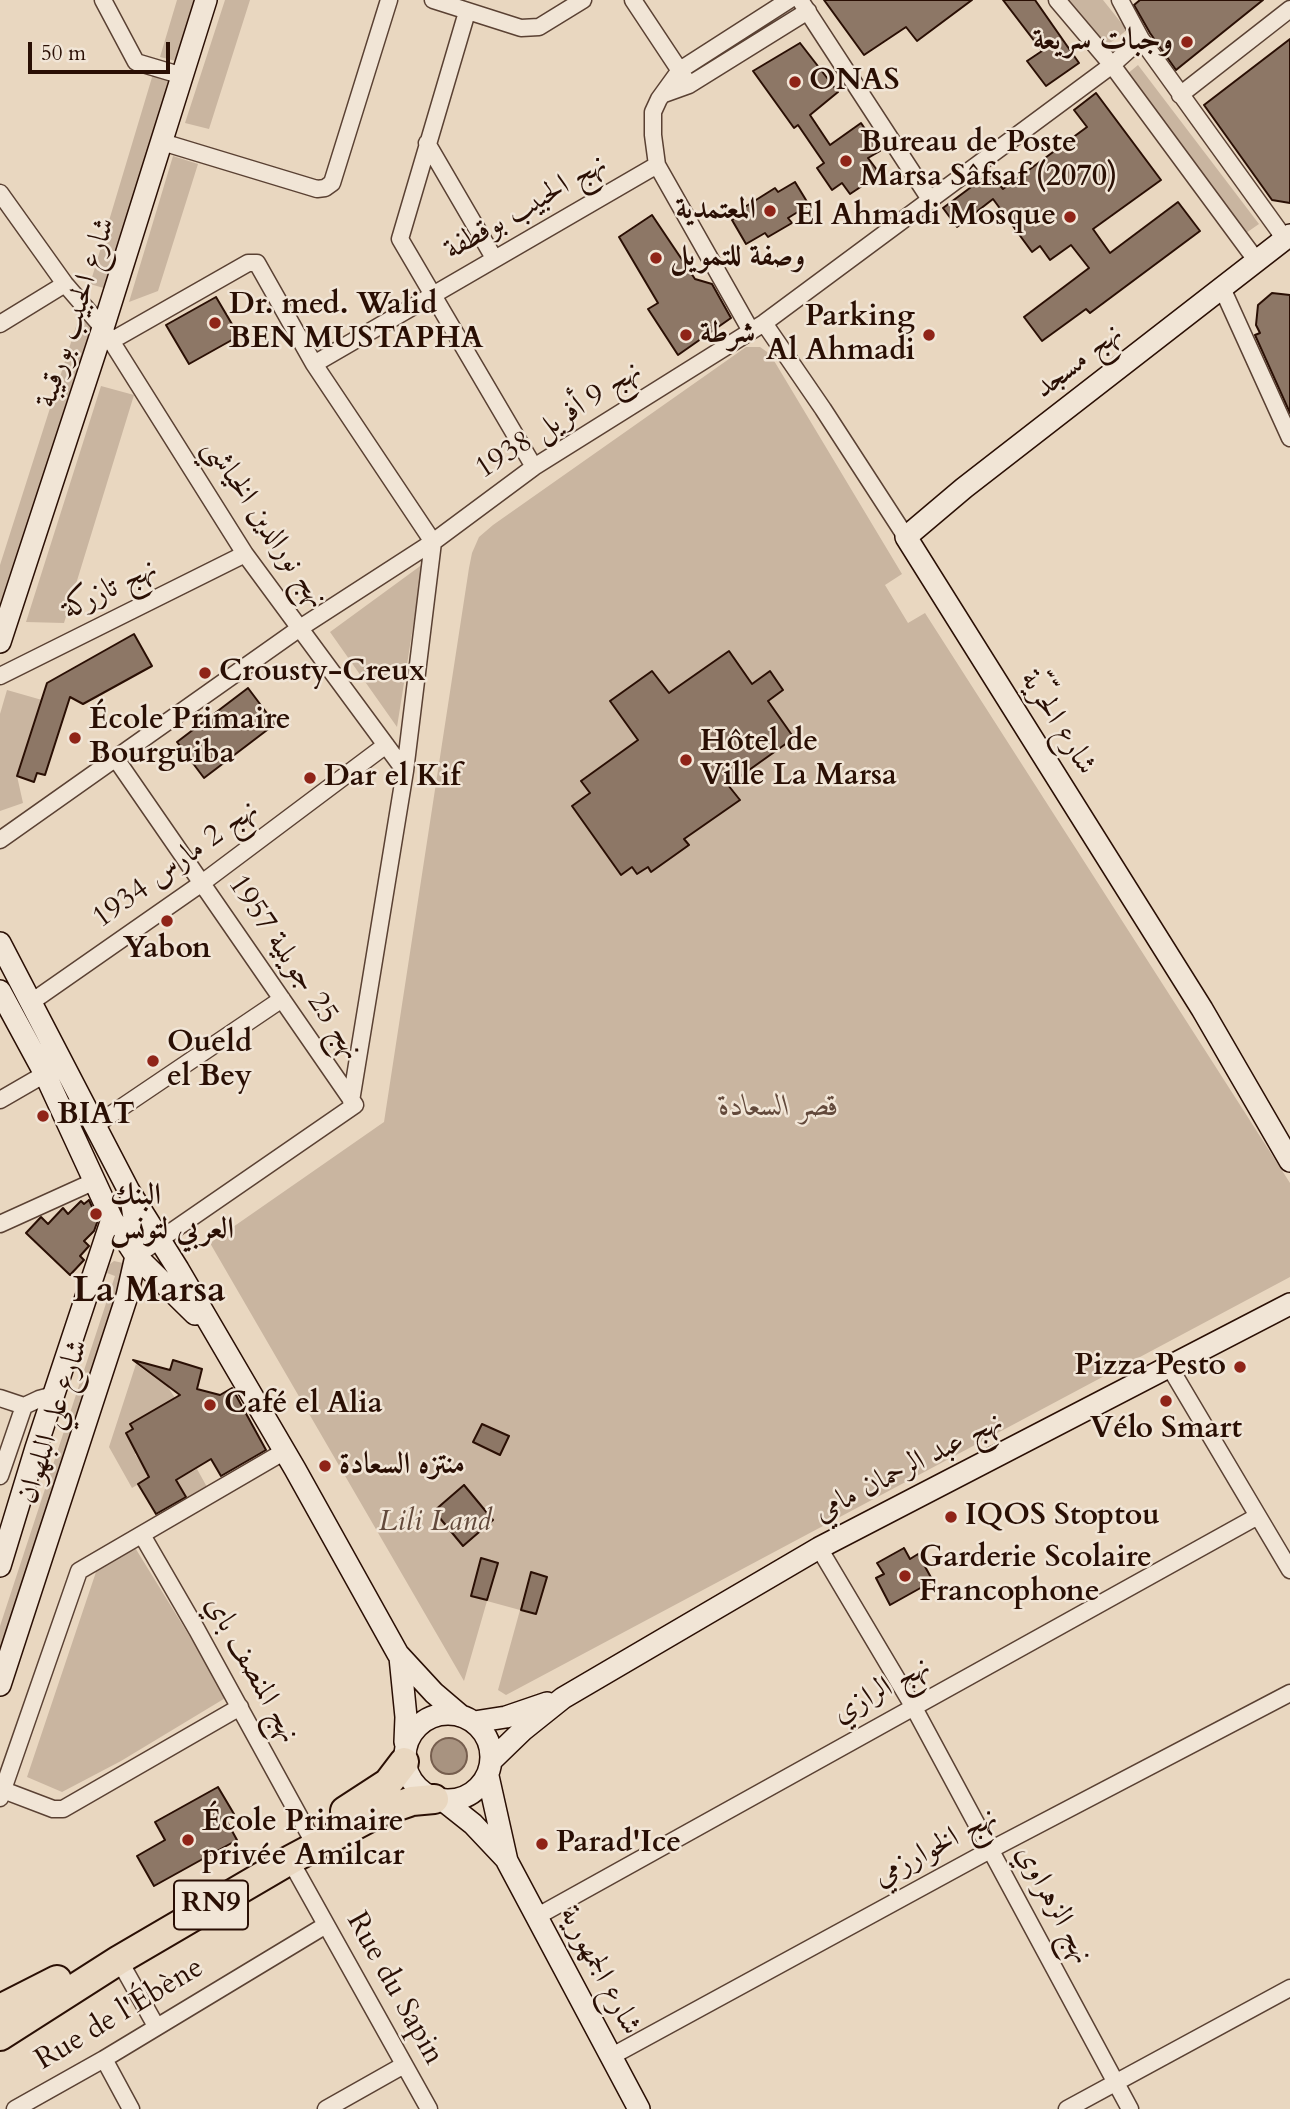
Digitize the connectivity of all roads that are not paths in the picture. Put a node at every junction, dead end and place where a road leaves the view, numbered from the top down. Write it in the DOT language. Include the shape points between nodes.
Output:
graph roads {
  1 [pos="103,0"];
  2 [pos="206,0"];
  3 [pos="389,0"];
  4 [pos="433,0"];
  5 [pos="583,0"];
  6 [pos="633,0"];
  7 [pos="789,0"];
  8 [pos="1057,0"];
  9 [pos="1120,0"];
  10 [pos="804,6"];
  11 [pos="1290,9"];
  12 [pos="467,12"];
  13 [pos="1141,39"];
  14 [pos="1112,65"];
  15 [pos="680,70"];
  16 [pos="183,76"];
  17 [pos="690,85"];
  18 [pos="664,94"];
  19 [pos="1180,95"];
  20 [pos="162,142"];
  21 [pos="427,143"];
  22 [pos="657,165"];
  23 [pos="0,193"];
  24 [pos="931,201"];
  25 [pos="1287,237"];
  26 [pos="494,258"];
  27 [pos="1256,260"];
  28 [pos="65,284"];
  29 [pos="1222,288"];
  30 [pos="431,295"];
  31 [pos="0,324"];
  32 [pos="757,327"];
  33 [pos="107,335"];
  34 [pos="314,364"];
  35 [pos="1290,438"];
  36 [pos="534,467"];
  37 [pos="906,537"];
  38 [pos="433,542"];
  39 [pos="245,554"];
  40 [pos="300,628"];
  41 [pos="0,642"];
  42 [pos="0,676"];
  43 [pos="386,745"];
  44 [pos="116,759"];
  45 [pos="405,771"];
  46 [pos="0,839"];
  47 [pos="202,883"];
  48 [pos="0,943"];
  49 [pos="282,999"];
  50 [pos="2,1001"];
  51 [pos="30,1003"];
  52 [pos="45,1074"];
  53 [pos="0,1100"];
  54 [pos="353,1103"];
  55 [pos="94,1126"];
  56 [pos="1290,1161"];
  57 [pos="95,1181"];
  58 [pos="129,1191"];
  59 [pos="112,1220"];
  60 [pos="0,1224"];
  61 [pos="159,1241"];
  62 [pos="102,1253"];
  63 [pos="136,1256"];
  64 [pos="178,1269"];
  65 [pos="1290,1304"];
  66 [pos="214,1333"];
  67 [pos="1169,1366"];
  68 [pos="54,1395"];
  69 [pos="0,1398"];
  70 [pos="24,1406"];
  71 [pos="285,1451"];
  72 [pos="0,1476"];
  73 [pos="1258,1516"];
  74 [pos="142,1535"];
  75 [pos="4,1536"];
  76 [pos="819,1548"];
  77 [pos="0,1566"];
  78 [pos="1290,1570"];
  79 [pos="400,1657"];
  80 [pos="0,1685"];
  81 [pos="1290,1693"];
  82 [pos="562,1698"];
  83 [pos="913,1706"];
  84 [pos="240,1707"];
  85 [pos="467,1719"];
  86 [pos="405,1755"];
  87 [pos="489,1769"];
  88 [pos="1,1794"];
  89 [pos="439,1800"];
  90 [pos="309,1834"];
  91 [pos="992,1849"];
  92 [pos="290,1860"];
  93 [pos="507,1861"];
  94 [pos="536,1917"];
  95 [pos="326,1925"];
  96 [pos="119,1960"];
  97 [pos="1290,1988"];
  98 [pos="156,2026"];
  99 [pos="0,2029"];
  100 [pos="612,2056"];
  101 [pos="104,2059"];
  102 [pos="404,2065"];
  103 [pos="1115,2082"];
  104 [pos="15,2109"];
  105 [pos="131,2109"];
  106 [pos="326,2109"];
  107 [pos="429,2109"];
  108 [pos="639,2109"];
  109 [pos="1067,2109"];
  110 [pos="1130,2109"];
  1 -- 16 [label="street" via="136,62"];
  2 -- 16 [label="main road, شارع الحبيب بورقيبة"];
  3 -- 20 [label="street" via="332,183 325,188"];
  4 -- 12 [label="street"];
  5 -- 12 [label="street" via="531,28"];
  6 -- 15 [label="street"];
  7 -- 15 [label="street"];
  8 -- 14 [label="street"];
  9 -- 13 [label="street"];
  10 -- 17 [label="street"];
  10 -- 24 [label="street"];
  11 -- 19 [label="street"];
  12 -- 21 [label="street"];
  13 -- 14 [label="street, نهج 9 أفريل 1938"];
  13 -- 19 [label="street"];
  14 -- 24 [label="street, نهج 9 أفريل 1938"];
  14 -- 27 [label="street"];
  15 -- 17 [label="street"];
  15 -- 18 [label="street"];
  16 -- 20 [label="main road, شارع الحبيب بورقيبة"];
  17 -- 18 [label="street"];
  18 -- 22 [label="street" via="653,112"];
  19 -- 25 [label="street"];
  20 -- 33 [label="main road, شارع الحبيب بورقيبة"];
  21 -- 26 [label="street"];
  21 -- 30 [label="street" via="400,239"];
  22 -- 26 [label="street, نهج الحبيب بوقطفة"];
  22 -- 32 [label="street, شارع الحرّيّة"];
  23 -- 28 [label="street, نهج نورالدين الخياشي"];
  24 -- 32 [label="street, نهج 9 أفريل 1938"];
  25 -- 27 [label="main road, نهج مسجد"];
  26 -- 30 [label="street, نهج الحبيب بوقطفة"];
  27 -- 29 [label="main road, نهج مسجد"];
  28 -- 31 [label="street"];
  28 -- 33 [label="street, نهج نورالدين الخياشي"];
  29 -- 35 [label="street"];
  29 -- 37 [label="main road, نهج مسجد"];
  30 -- 34 [label="street, نهج الحبيب بوقطفة"];
  30 -- 36 [label="street"];
  32 -- 36 [label="street, نهج 9 أفريل 1938"];
  32 -- 37 [label="street, شارع الحرّيّة" via="823,409"];
  33 -- 34 [label="street" via="252,262 257,263"];
  33 -- 39 [label="street, نهج نورالدين الخياشي"];
  33 -- 41 [label="main road, شارع الحبيب بورقيبة"];
  34 -- 38 [label="street"];
  36 -- 38 [label="street, نهج 9 أفريل 1938"];
  37 -- 56 [label="main road, شارع الحرّيّة" via="1202,1009"];
  38 -- 40 [label="street, نهج 9 أفريل 1938"];
  38 -- 45 [label="street"];
  39 -- 40 [label="street, نهج نورالدين الخياشي"];
  39 -- 42 [label="street, نهج تازركة"];
  40 -- 43 [label="street, نهج نورالدين الخياشي"];
  40 -- 44 [label="street, نهج 9 أفريل 1938"];
  43 -- 45 [label="street, نهج نورالدين الخياشي"];
  43 -- 47 [label="street, نهج 2 مارس 1934"];
  44 -- 46 [label="street, نهج 9 أفريل 1938"];
  44 -- 47 [label="street, نهج 25 جويلية 1957"];
  45 -- 54 [label="street"];
  47 -- 49 [label="street, نهج 25 جويلية 1957"];
  47 -- 51 [label="street, نهج 2 مارس 1934"];
  48 -- 51 [label="main road"];
  49 -- 54 [label="street, نهج 25 جويلية 1957"];
  49 -- 55 [label="street"];
  50 -- 52 [label="main road"];
  51 -- 55 [label="main road"];
  52 -- 53 [label="street"];
  52 -- 57 [label="main road"];
  54 -- 61 [label="street"];
  55 -- 58 [label="main road"];
  57 -- 59 [label="main road"];
  57 -- 60 [label="street"];
  58 -- 61 [label="main road"];
  58 -- 63 [label="main road, شارع علي البلهوان"];
  59 -- 62 [label="main road, شارع علي البلهوان"];
  59 -- 63 [label="main road"];
  61 -- 63 [label="street"];
  61 -- 64 [label="main road"];
  62 -- 63 [label="main road"];
  62 -- 68 [label="main road, شارع علي البلهوان"];
  63 -- 64 [label="main road" via="159,1259"];
  63 -- 66 [label="main road"];
  63 -- 80 [label="main road, شارع علي البلهوان"];
  64 -- 66 [label="main road"];
  65 -- 67 [label="main road, نهج عبد الرحمان مامي"];
  66 -- 71 [label="main road"];
  67 -- 73 [label="street"];
  67 -- 76 [label="main road, نهج عبد الرحمان مامي"];
  68 -- 70 [label="street"];
  68 -- 75 [label="main road, شارع علي البلهوان"];
  69 -- 70 [label="street"];
  70 -- 72 [label="street"];
  71 -- 74 [label="street"];
  71 -- 79 [label="main road"];
  73 -- 78 [label="street"];
  73 -- 83 [label="street, نهج الرازي"];
  74 -- 84 [label="street, نهج المنصف باي"];
  74 -- 88 [label="street" via="79,1571"];
  75 -- 77 [label="main road, شارع علي البلهوان"];
  76 -- 82 [label="main road, نهج عبد الرحمان مامي"];
  76 -- 83 [label="street, نهج الزهراوي"];
  79 -- 85 [label="main road" via="433,1693"];
  79 -- 86 [label="main road"];
  81 -- 91 [label="street, نهج الخوارزمي"];
  82 -- 85 [label="main road" via="506,1717"];
  82 -- 87 [label="main road" via="523,1730"];
  83 -- 91 [label="street, نهج الزهراوي"];
  83 -- 94 [label="street, نهج الرازي"];
  84 -- 88 [label="street" via="60,1810"];
  84 -- 90 [label="street, نهج المنصف باي"];
  85 -- 86 [label="main road, RN9" via="444,1714 428,1718 416,1727"];
  85 -- 87 [label="main road" via="488,1739"];
  86 -- 89 [label="main road" via="414,1785"];
  86 -- 90 [label="highway, RN9" via="388,1783"];
  87 -- 89 [label="main road, RN9" via="471,1794"];
  87 -- 93 [label="main road, شارع الجمهورية"];
  89 -- 92 [label="highway, RN9" via="412,1801 380,1812"];
  89 -- 93 [label="main road, شارع الجمهورية" via="473,1824"];
  90 -- 99 [label="highway, RN9" via="49,1985"];
  91 -- 100 [label="street, نهج الخوارزمي"];
  91 -- 103 [label="street, نهج الزهراوي"];
  92 -- 95 [label="street, Rue du Sapin"];
  92 -- 96 [label="highway, RN9"];
  93 -- 94 [label="main road, شارع الجمهورية"];
  94 -- 100 [label="main road, شارع الجمهورية"];
  95 -- 98 [label="street, Rue de l'Ébène"];
  95 -- 102 [label="street, Rue du Sapin"];
  96 -- 98 [label="street"];
  96 -- 99 [label="highway, RN9"];
  97 -- 103 [label="street"];
  98 -- 101 [label="street, Rue de l'Ébène"];
  100 -- 108 [label="main road, شارع الجمهورية"];
  101 -- 104 [label="street, Rue de l'Ébène"];
  101 -- 105 [label="street"];
  102 -- 106 [label="street"];
  102 -- 107 [label="street, Rue du Sapin"];
  103 -- 109 [label="street"];
  103 -- 110 [label="street, نهج الزهراوي"];
}
